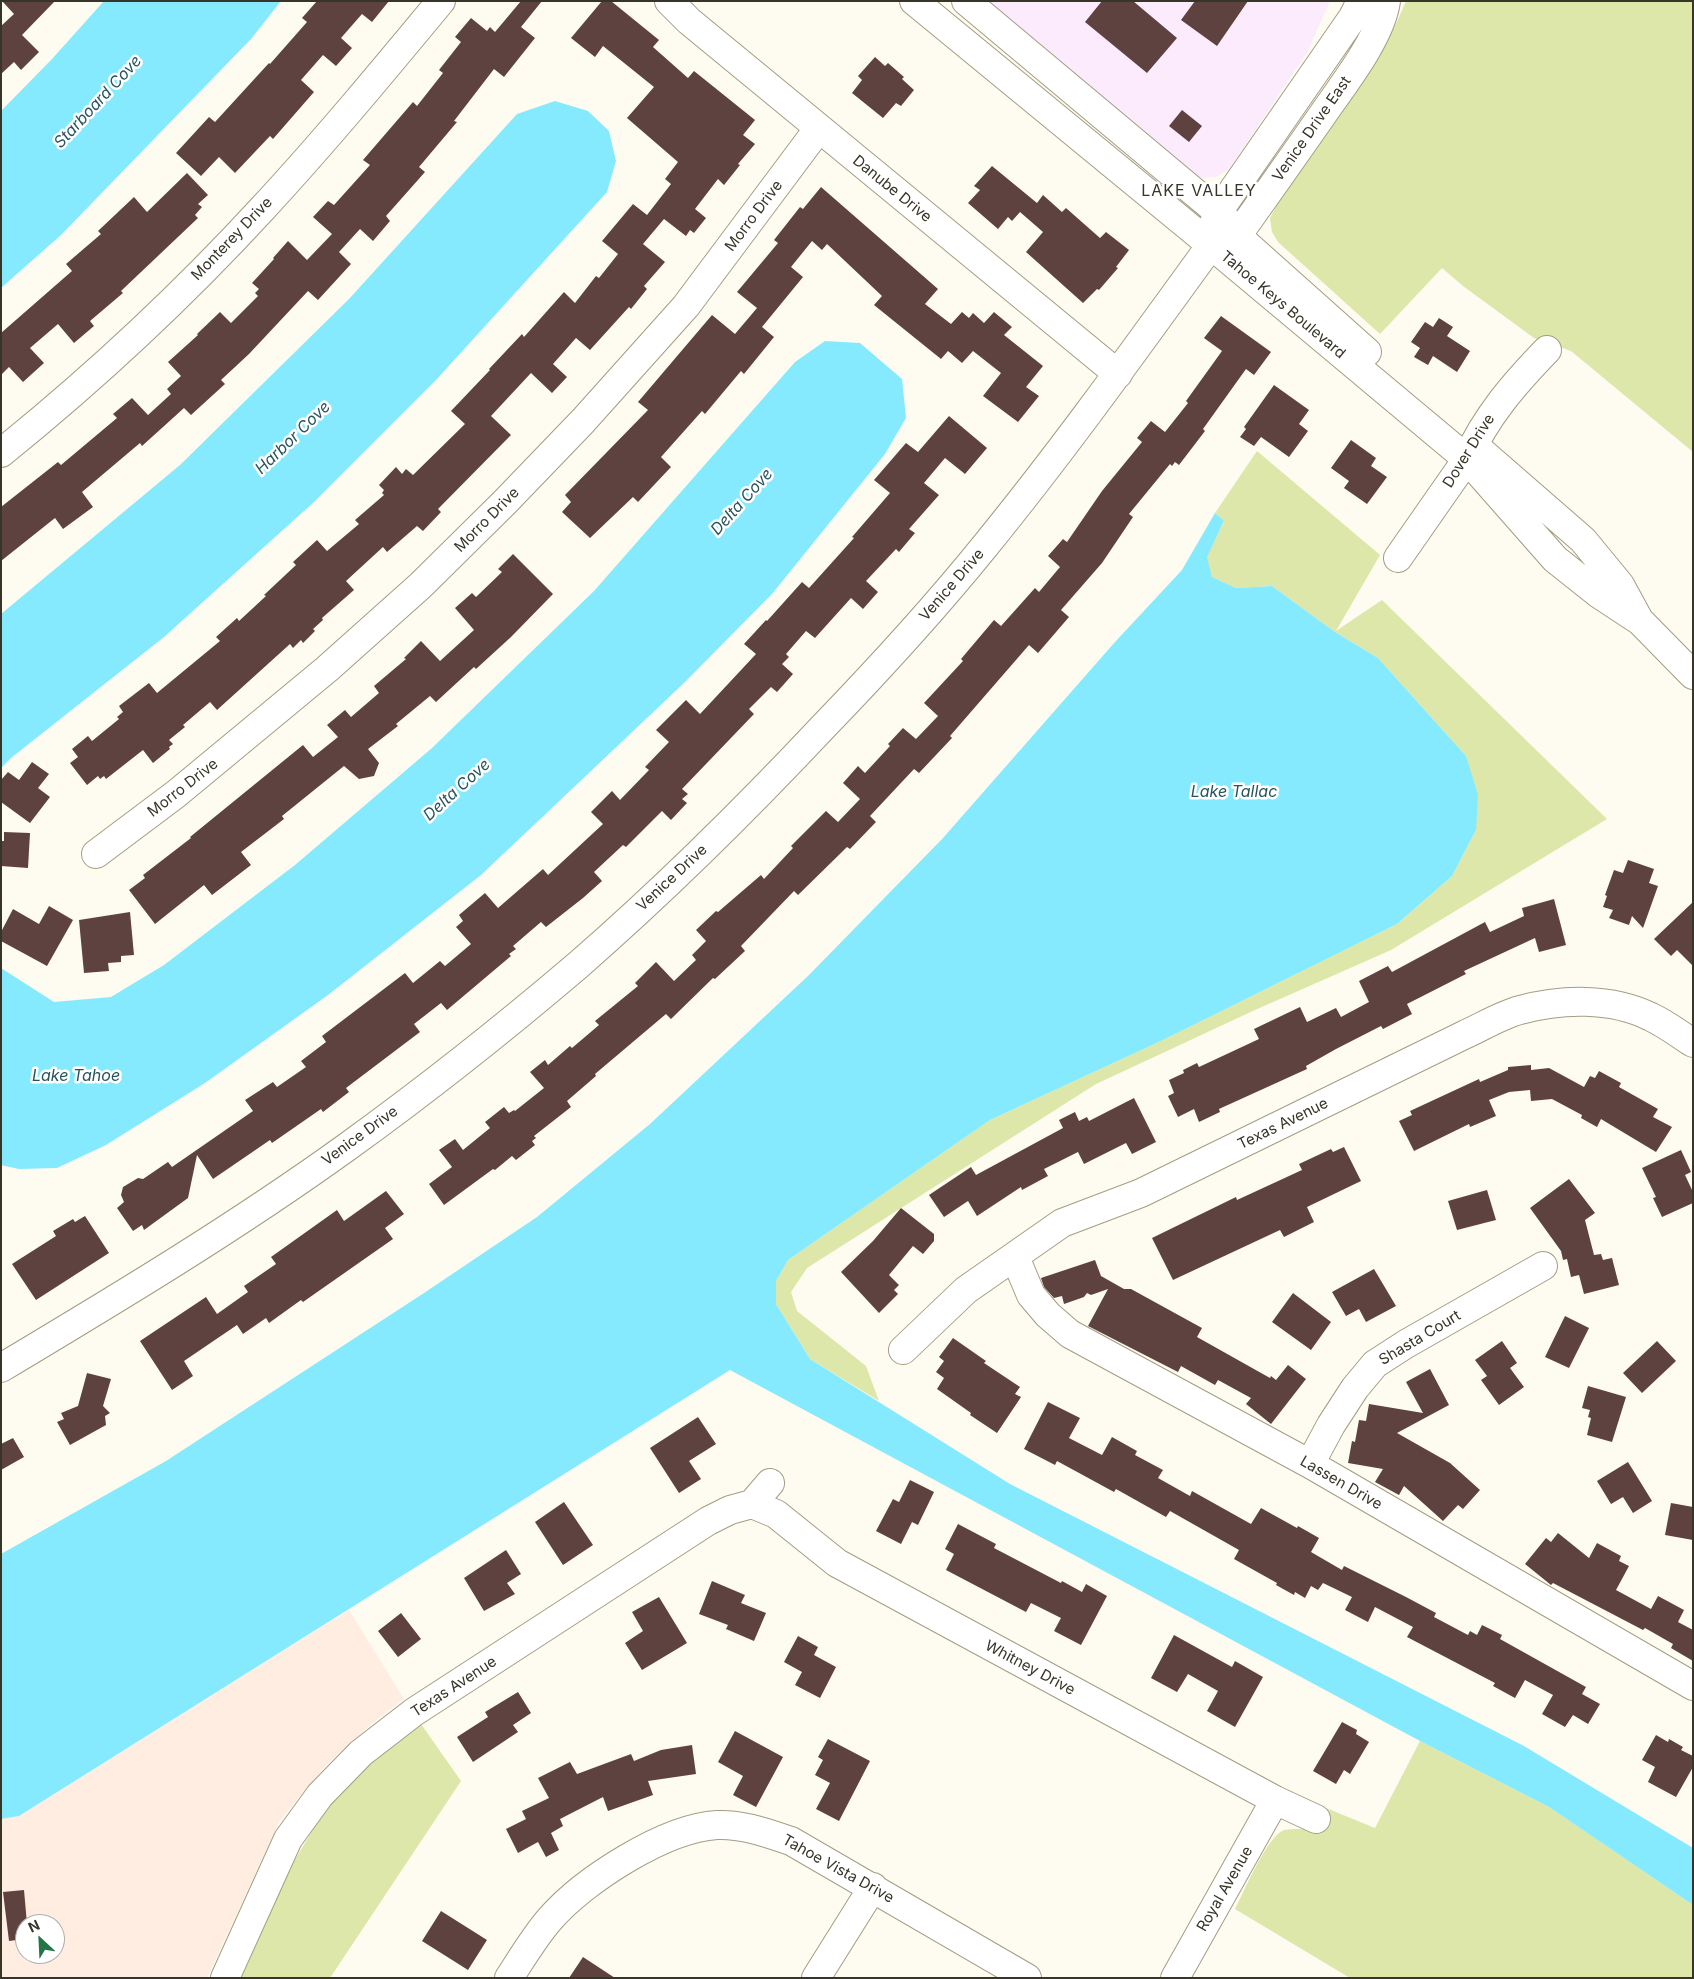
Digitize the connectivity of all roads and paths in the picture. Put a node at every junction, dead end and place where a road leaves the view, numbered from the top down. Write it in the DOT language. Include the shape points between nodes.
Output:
graph roads {
  1 [pos="441,1"];
  2 [pos="669,1"];
  3 [pos="914,1"];
  4 [pos="966,1"];
  5 [pos="1361,1"];
  6 [pos="1386,1"];
  7 [pos="819,128"];
  8 [pos="1218,212"];
  9 [pos="1237,236"];
  10 [pos="1211,245"];
  11 [pos="1547,350"];
  12 [pos="1118,374"];
  13 [pos="1470,452"];
  14 [pos="1,454"];
  15 [pos="1398,558"];
  16 [pos="1693,675"];
  17 [pos="96,854"];
  18 [pos="1693,1044"];
  19 [pos="1015,1257"];
  20 [pos="1543,1266"];
  21 [pos="903,1350"];
  22 [pos="1,1368"];
  23 [pos="1310,1464"];
  24 [pos="770,1482"];
  25 [pos="752,1504"];
  26 [pos="1693,1686"];
  27 [pos="1275,1800"];
  28 [pos="1316,1819"];
  29 [pos="873,1887"];
  30 [pos="225,1978"];
  31 [pos="509,1978"];
  32 [pos="816,1978"];
  33 [pos="1027,1978"];
  34 [pos="1175,1978"];
  1 -- 14 [label="street, Monterey Drive" via="263,208 184,290 105,366"];
  2 -- 7 [label="street, Danube Drive"];
  3 -- 10 [label="street, Tahoe Keys Boulevard"];
  4 -- 8 [label="street, Tahoe Keys Boulevard"];
  5 -- 8 [label="street, Venice Drive East"];
  6 -- 9 [label="street, Venice Drive East" via="1384,15 1349,76"];
  7 -- 12 [label="street, Danube Drive"];
  7 -- 17 [label="street, Morro Drive" via="686,306 505,502 421,585 327,669 176,794"];
  8 -- 9 [label="street, Tahoe Keys Boulevard"];
  8 -- 10 [label="street, Venice Drive East"];
  9 -- 10 [label="street"];
  9 -- 13 [label="street, Tahoe Keys Boulevard"];
  10 -- 12 [label="street, Venice Drive"];
  10 -- 13 [label="street, Tahoe Keys Boulevard"];
  11 -- 13 [label="street, Dover Drive" via="1499,403"];
  12 -- 22 [label="street, Venice Drive" via="982,550 881,667 771,783 577,965 466,1057 346,1148 243,1218"];
  13 -- 15 [label="street, Dover Drive"];
  13 -- 16 [label="street, Tahoe Keys Boulevard" via="1583,540 1620,585 1640,621"];
  18 -- 19 [label="street, Texas Avenue" via="1650,1016 1628,1008 1597,1002 1557,1002 1518,1010 1141,1193 1062,1224"];
  19 -- 21 [label="street, Texas Avenue" via="966,1290"];
  19 -- 23 [label="street, Lassen Drive" via="1031,1295 1048,1316 1070,1334"];
  20 -- 23 [label="street, Shasta Court" via="1375,1364 1355,1388"];
  23 -- 26 [label="street, Lassen Drive"];
  24 -- 25 [label="street"];
  25 -- 27 [label="street, Whitney Drive" via="776,1514 837,1563"];
  25 -- 30 [label="street, Texas Avenue" via="708,1521 414,1712 361,1753 320,1795 288,1839"];
  27 -- 28 [label="street, Whitney Drive"];
  27 -- 34 [label="street, Royal Avenue"];
  29 -- 31 [label="street, Tahoe Vista Drive" via="791,1841 752,1828 717,1825 683,1831 631,1856 590,1883 551,1918"];
  29 -- 32 [label="street"];
  29 -- 33 [label="street, Tahoe Vista Drive"];
}
